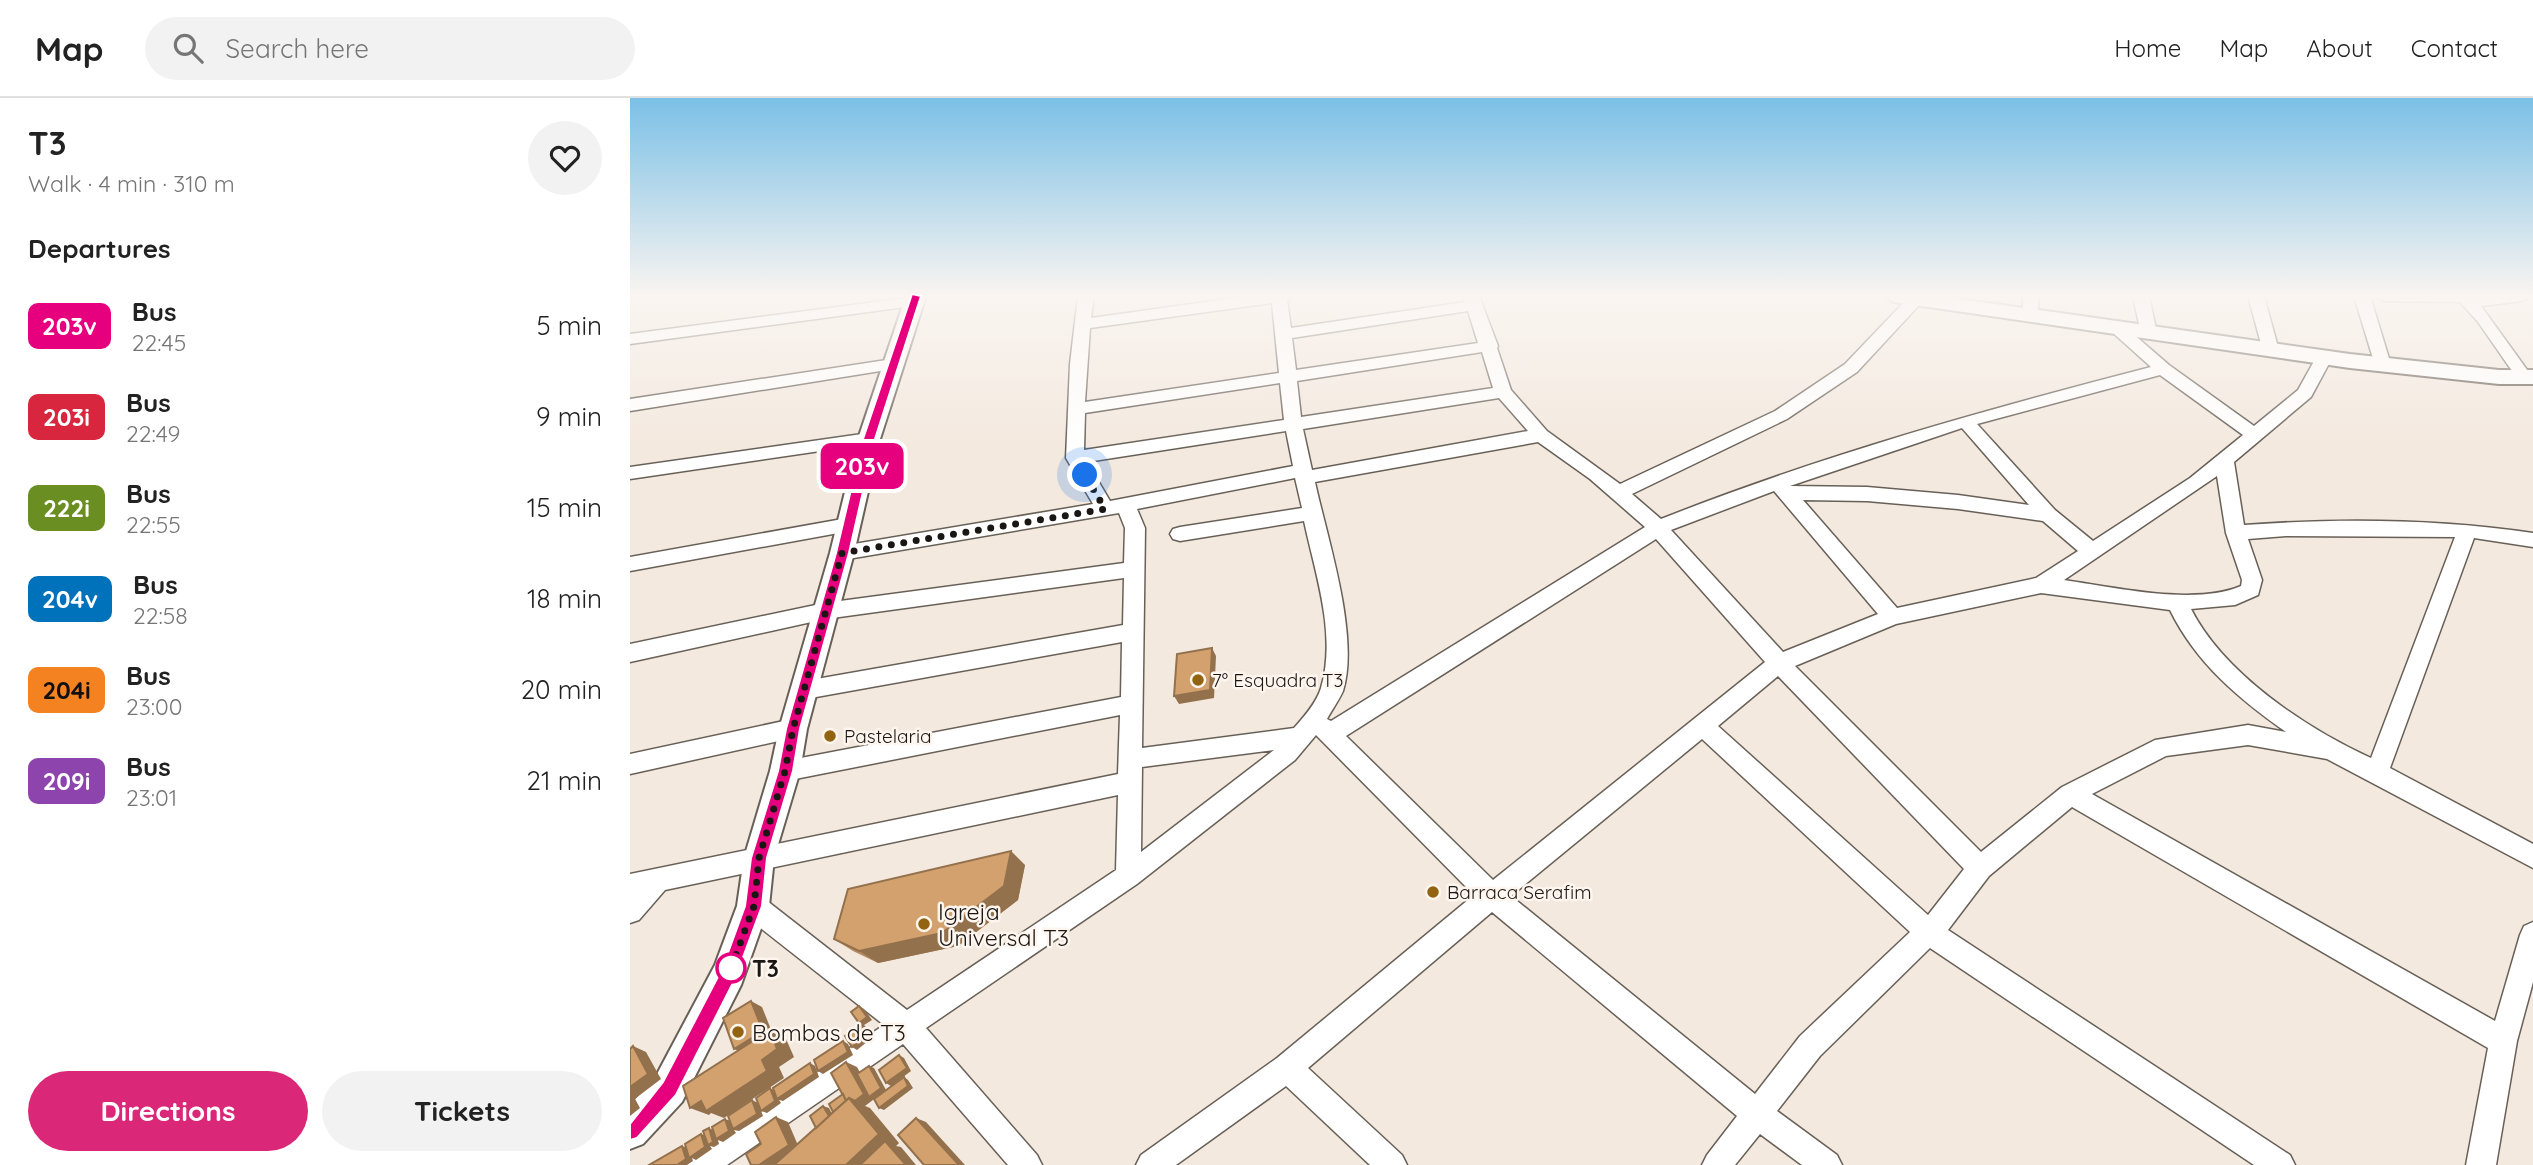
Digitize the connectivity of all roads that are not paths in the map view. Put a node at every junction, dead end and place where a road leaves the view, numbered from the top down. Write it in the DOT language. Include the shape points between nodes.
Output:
graph roads {
  1 [pos="899,346"];
  2 [pos="1081,346"];
  3 [pos="1285,346"];
  4 [pos="1490,346"];
  5 [pos="1872,346"];
  6 [pos="2137,346"];
  7 [pos="2234,346"];
  8 [pos="2270,346"];
  9 [pos="2377,346"];
  10 [pos="2504,346"];
  11 [pos="2272,351"];
  12 [pos="2324,358"];
  13 [pos="893,364"];
  14 [pos="2383,365"];
  15 [pos="2163,369"];
  16 [pos="1288,376"];
  17 [pos="2529,377"];
  18 [pos="1503,391"];
  19 [pos="630,405"];
  20 [pos="1075,409"];
  21 [pos="1965,421"];
  22 [pos="1293,424"];
  23 [pos="1541,435"];
  24 [pos="2254,435"];
  25 [pos="869,439"];
  26 [pos="1075,458"];
  27 [pos="2224,460"];
  28 [pos="630,474"];
  29 [pos="1304,474"];
  30 [pos="1781,488"];
  31 [pos="1618,493"];
  32 [pos="1115,507"];
  33 [pos="1312,513"];
  34 [pos="2048,515"];
  35 [pos="848,524"];
  36 [pos="1658,528"];
  37 [pos="2467,530"];
  38 [pos="2236,533"];
  39 [pos="1180,534"];
  40 [pos="2533,540"];
  41 [pos="2092,551"];
  42 [pos="842,553"];
  43 [pos="630,564"];
  44 [pos="1134,569"];
  45 [pos="2041,585"];
  46 [pos="2177,603"];
  47 [pos="825,611"];
  48 [pos="1893,617"];
  49 [pos="1132,632"];
  50 [pos="630,653"];
  51 [pos="1779,663"];
  52 [pos="805,690"];
  53 [pos="1131,704"];
  54 [pos="1702,725"];
  55 [pos="793,729"];
  56 [pos="1315,731"];
  57 [pos="2330,750"];
  58 [pos="630,764"];
  59 [pos="1130,770"];
  60 [pos="785,771"];
  61 [pos="2377,772"];
  62 [pos="2070,794"];
  63 [pos="759,858"];
  64 [pos="2533,858"];
  65 [pos="1980,868"];
  66 [pos="1128,876"];
  67 [pos="659,880"];
  68 [pos="630,886"];
  69 [pos="1492,896"];
  70 [pos="754,906"];
  71 [pos="630,911"];
  72 [pos="1928,932"];
  73 [pos="2533,935"];
  74 [pos="729,973"];
  75 [pos="906,1026"];
  76 [pos="2504,1041"];
  77 [pos="1287,1068"];
  78 [pos="1757,1114"];
  79 [pos="630,1131"];
  80 [pos="701,1165"];
  81 [pos="1027,1165"];
  82 [pos="1151,1165"];
  83 [pos="1392,1165"];
  84 [pos="1717,1165"];
  85 [pos="1827,1165"];
  86 [pos="2280,1165"];
  87 [pos="2480,1165"];
  1 -- 13 [label="street"];
  2 -- 20 [label="street"];
  3 -- 16 [label="street"];
  4 -- 16 [label="street"];
  4 -- 18 [label="street"];
  5 -- 31 [label="street" via="1851,368 1781,415"];
  6 -- 15 [label="street"];
  7 -- 11 [label="street"];
  8 -- 11 [label="street"];
  9 -- 14 [label="street"];
  10 -- 17 [label="street"];
  11 -- 12 [label="street"];
  12 -- 14 [label="street"];
  12 -- 24 [label="street" via="2305,393"];
  13 -- 19 [label="street"];
  13 -- 25 [label="street"];
  14 -- 17 [label="street"];
  15 -- 21 [label="street"];
  15 -- 24 [label="street"];
  16 -- 20 [label="street"];
  16 -- 22 [label="street"];
  18 -- 22 [label="street"];
  18 -- 23 [label="street"];
  20 -- 26 [label="street"];
  21 -- 30 [label="street"];
  21 -- 34 [label="street"];
  22 -- 26 [label="street"];
  22 -- 29 [label="street"];
  23 -- 29 [label="street"];
  23 -- 31 [label="street"];
  24 -- 27 [label="street"];
  25 -- 28 [label="street"];
  25 -- 35 [label="street"];
  26 -- 32 [label="street"];
  27 -- 38 [label="street"];
  27 -- 41 [label="street" via="2197,483"];
  29 -- 32 [label="street"];
  29 -- 33 [label="street"];
  30 -- 34 [label="street" via="1958,502"];
  30 -- 36 [label="street"];
  30 -- 48 [label="street"];
  31 -- 36 [label="street"];
  32 -- 42 [label="street"];
  32 -- 44 [label="street" via="1135,528"];
  33 -- 39 [label="street"];
  33 -- 56 [label="street" via="1336,623 1332,690"];
  34 -- 41 [label="street"];
  35 -- 42 [label="street"];
  35 -- 43 [label="street"];
  36 -- 51 [label="street"];
  36 -- 56 [label="street"];
  37 -- 38 [label="street"];
  37 -- 40 [label="street"];
  37 -- 61 [label="street"];
  38 -- 46 [label="street" via="2252,580 2251,590 2235,597"];
  41 -- 45 [label="street"];
  42 -- 47 [label="street"];
  44 -- 47 [label="street"];
  44 -- 49 [label="street"];
  45 -- 46 [label="street"];
  45 -- 48 [label="street"];
  46 -- 57 [label="street" via="2186,626 2235,681"];
  47 -- 50 [label="street"];
  47 -- 52 [label="street"];
  48 -- 51 [label="street"];
  49 -- 52 [label="street"];
  49 -- 53 [label="street"];
  51 -- 54 [label="street"];
  51 -- 65 [label="street"];
  52 -- 55 [label="street"];
  53 -- 59 [label="street"];
  53 -- 60 [label="street"];
  54 -- 69 [label="street"];
  54 -- 72 [label="street"];
  55 -- 58 [label="street"];
  55 -- 60 [label="street"];
  56 -- 59 [label="street"];
  56 -- 66 [label="street"];
  56 -- 69 [label="street"];
  57 -- 61 [label="street"];
  57 -- 62 [label="street" via="2248,735 2163,747"];
  59 -- 63 [label="street"];
  59 -- 66 [label="street"];
  60 -- 63 [label="street"];
  61 -- 64 [label="street"];
  62 -- 65 [label="street"];
  62 -- 76 [label="street"];
  63 -- 67 [label="street"];
  63 -- 70 [label="street"];
  65 -- 72 [label="street"];
  66 -- 75 [label="street"];
  67 -- 68 [label="street"];
  67 -- 71 [label="street"];
  69 -- 77 [label="street"];
  69 -- 78 [label="street"];
  70 -- 74 [label="street"];
  70 -- 75 [label="street"];
  72 -- 78 [label="street" via="1810,1046"];
  72 -- 86 [label="street"];
  73 -- 76 [label="street"];
  74 -- 79 [label="street" via="669,1089"];
  75 -- 80 [label="street"];
  75 -- 81 [label="street"];
  76 -- 87 [label="street"];
  77 -- 82 [label="street"];
  77 -- 83 [label="street"];
  78 -- 84 [label="street"];
  78 -- 85 [label="street"];
}
